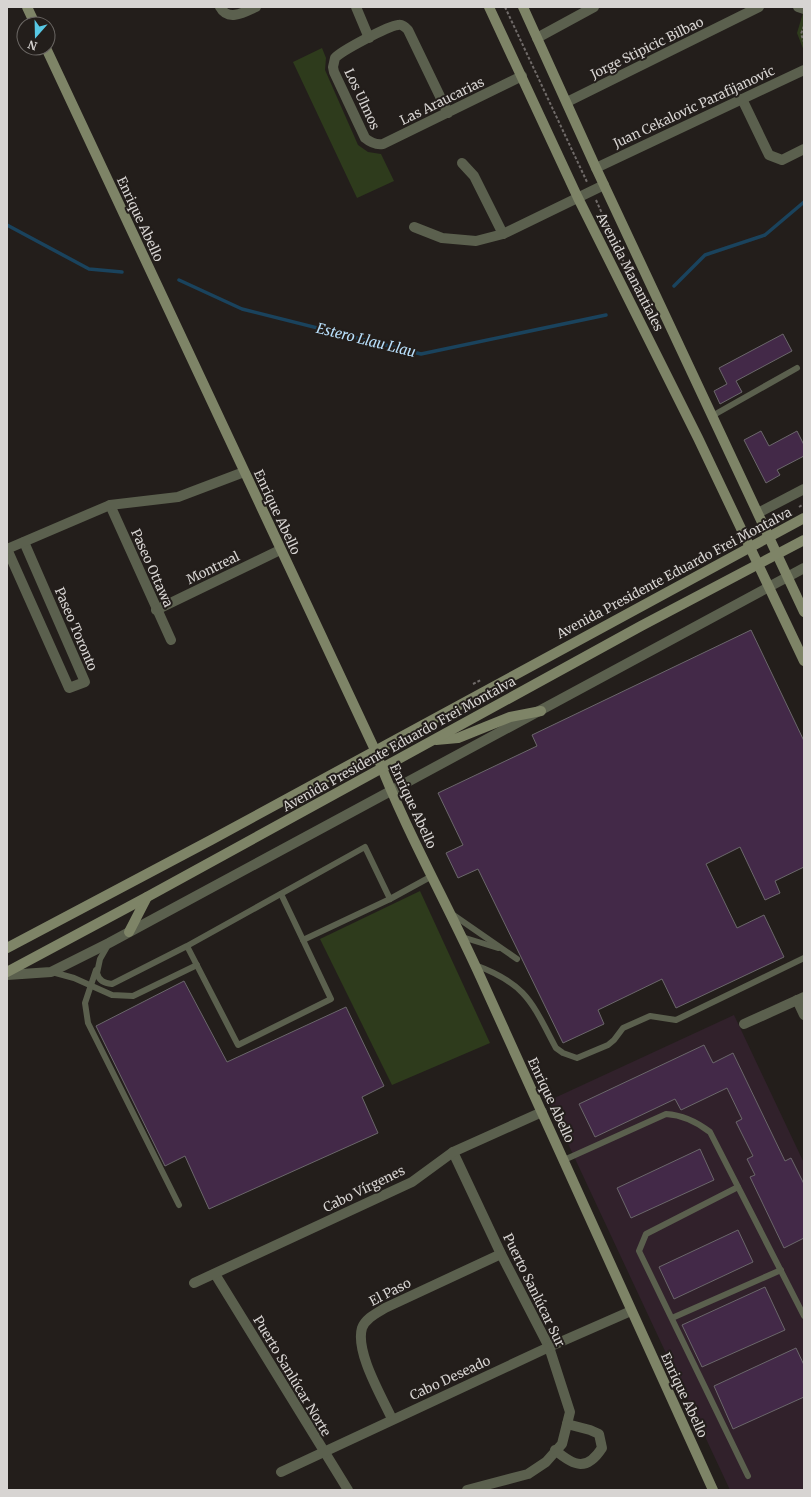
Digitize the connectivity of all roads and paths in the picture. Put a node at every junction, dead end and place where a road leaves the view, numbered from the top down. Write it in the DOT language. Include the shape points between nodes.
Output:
graph roads {
  1 [pos="220,7"];
  2 [pos="256,7"];
  3 [pos="356,7"];
  4 [pos="489,7"];
  5 [pos="506,7"];
  6 [pos="523,7"];
  7 [pos="594,7"];
  8 [pos="759,7"];
  9 [pos="798,7"];
  10 [pos="804,9"];
  11 [pos="804,26"];
  12 [pos="369,38"];
  13 [pos="537,38"];
  14 [pos="804,42"];
  15 [pos="50,56"];
  16 [pos="804,70"];
  17 [pos="522,76"];
  18 [pos="742,99"];
  19 [pos="567,102"];
  20 [pos="448,113"];
  21 [pos="373,144"];
  22 [pos="804,149"];
  23 [pos="462,163"];
  24 [pos="596,168"];
  25 [pos="604,185"];
  26 [pos="592,191"];
  27 [pos="578,198"];
  28 [pos="414,227"];
  29 [pos="503,234"];
  30 [pos="625,266"];
  31 [pos="797,368"];
  32 [pos="712,416"];
  33 [pos="244,472"];
  34 [pos="804,488"];
  35 [pos="110,506"];
  36 [pos="758,513"];
  37 [pos="804,518"];
  38 [pos="769,537"];
  39 [pos="804,540"];
  40 [pos="24,542"];
  41 [pos="750,547"];
  42 [pos="7,549"];
  43 [pos="280,550"];
  44 [pos="778,555"];
  45 [pos="758,565"];
  46 [pos="804,568"];
  47 [pos="788,577"];
  48 [pos="769,587"];
  49 [pos="156,610"];
  50 [pos="804,612"];
  51 [pos="171,640"];
  52 [pos="804,661"];
  53 [pos="541,711"];
  54 [pos="432,740"];
  55 [pos="375,750"];
  56 [pos="381,768"];
  57 [pos="391,792"];
  58 [pos="432,876"];
  59 [pos="281,894"];
  60 [pos="147,897"];
  61 [pos="390,899"];
  62 [pos="450,912"];
  63 [pos="129,932"];
  64 [pos="462,937"];
  65 [pos="304,940"];
  66 [pos="109,943"];
  67 [pos="187,946"];
  68 [pos="7,948"];
  69 [pos="505,950"];
  70 [pos="804,958"];
  71 [pos="517,959"];
  72 [pos="197,965"];
  73 [pos="475,965"];
  74 [pos="98,966"];
  75 [pos="7,972"];
  76 [pos="51,972"];
  77 [pos="7,975"];
  78 [pos="90,986"];
  79 [pos="801,998"];
  80 [pos="804,1015"];
  81 [pos="744,1024"];
  82 [pos="542,1112"];
  83 [pos="454,1152"];
  84 [pos="564,1160"];
  85 [pos="738,1187"];
  86 [pos="179,1205"];
  87 [pos="501,1254"];
  88 [pos="781,1270"];
  89 [pos="215,1274"];
  90 [pos="194,1283"];
  91 [pos="631,1311"];
  92 [pos="804,1316"];
  93 [pos="672,1318"];
  94 [pos="549,1346"];
  95 [pos="392,1419"];
  96 [pos="567,1424"];
  97 [pos="559,1447"];
  98 [pos="324,1452"];
  99 [pos="281,1472"];
  100 [pos="748,1476"];
  101 [pos="348,1490"];
  102 [pos="467,1490"];
  103 [pos="713,1490"];
  1 -- 2 [label="street" via="224,13 231,16"];
  3 -- 12 [label="street"];
  4 -- 17 [label="main road, Avenida Manantiales"];
  5 -- 26 [label="path"];
  6 -- 13 [label="main road, Avenida Manantiales"];
  7 -- 13 [label="street"];
  8 -- 19 [label="street, Jorge Stipicic Bilbao"];
  9 -- 10 [label="street"];
  11 -- 14 [label="path" via="801,34"];
  12 -- 20 [label="street" via="400,24 405,27"];
  12 -- 21 [label="street, Los Ulmos" via="337,56 333,62 334,72 365,138"];
  13 -- 19 [label="main road, Avenida Manantiales"];
  15 -- 33 [label="main road, Enrique Abello"];
  16 -- 18 [label="street, Juan Cekalovic Parafijanovic"];
  17 -- 20 [label="street, Las Araucarias"];
  17 -- 27 [label="main road, Avenida Manantiales"];
  18 -- 22 [label="street" via="769,155 782,160"];
  18 -- 24 [label="street, Juan Cekalovic Parafijanovic"];
  19 -- 24 [label="main road, Avenida Manantiales"];
  20 -- 21 [label="street, Las Araucarias" via="383,144"];
  23 -- 29 [label="street" via="474,176"];
  24 -- 25 [label="main road, Avenida Manantiales"];
  25 -- 26 [label="street"];
  25 -- 32 [label="main road, Avenida Manantiales"];
  26 -- 27 [label="street"];
  26 -- 30 [label="path"];
  27 -- 29 [label="street"];
  27 -- 41 [label="main road, Avenida Manantiales"];
  28 -- 29 [label="street" via="442,238 476,241"];
  31 -- 32 [label="lane"];
  32 -- 36 [label="main road, Avenida Manantiales"];
  33 -- 35 [label="street" via="178,497"];
  33 -- 43 [label="main road, Enrique Abello"];
  34 -- 36 [label="street"];
  35 -- 40 [label="street"];
  35 -- 49 [label="street, Paseo Ottawa"];
  36 -- 38 [label="main road, Avenida Manantiales"];
  37 -- 38 [label="main road, Avenida Presidente Eduardo Frei Montalva"];
  38 -- 41 [label="main road, Avenida Presidente Eduardo Frei Montalva"];
  38 -- 44 [label="main road, Avenida Manantiales"];
  39 -- 44 [label="main road, Avenida Presidente Eduardo Frei Montalva"];
  40 -- 42 [label="street"];
  40 -- 42 [label="street, Paseo Toronto" via="85,682 69,688"];
  41 -- 45 [label="main road, Avenida Manantiales"];
  41 -- 55 [label="main road, Avenida Presidente Eduardo Frei Montalva"];
  43 -- 49 [label="street, Montreal"];
  43 -- 55 [label="main road, Enrique Abello"];
  44 -- 45 [label="main road, Avenida Presidente Eduardo Frei Montalva"];
  44 -- 47 [label="main road, Avenida Manantiales"];
  45 -- 48 [label="main road, Avenida Manantiales"];
  45 -- 54 [label="main road, Avenida Presidente Eduardo Frei Montalva"];
  46 -- 47 [label="street"];
  47 -- 48 [label="street"];
  47 -- 50 [label="main road, Avenida Manantiales"];
  48 -- 52 [label="main road, Avenida Manantiales"];
  48 -- 53 [label="street"];
  49 -- 51 [label="street, Paseo Ottawa"];
  53 -- 54 [label="main road" via="517,714 458,738"];
  53 -- 57 [label="street"];
  54 -- 56 [label="main road, Avenida Presidente Eduardo Frei Montalva"];
  55 -- 56 [label="main road, Enrique Abello"];
  55 -- 68 [label="main road, Avenida Presidente Eduardo Frei Montalva"];
  56 -- 57 [label="main road, Enrique Abello"];
  56 -- 60 [label="main road, Avenida Presidente Eduardo Frei Montalva"];
  57 -- 58 [label="main road, Enrique Abello"];
  57 -- 63 [label="street"];
  58 -- 61 [label="lane"];
  58 -- 62 [label="main road, Enrique Abello"];
  59 -- 61 [label="lane" via="365,847"];
  59 -- 65 [label="lane"];
  59 -- 67 [label="lane"];
  60 -- 63 [label="main road"];
  60 -- 75 [label="main road, Avenida Presidente Eduardo Frei Montalva"];
  61 -- 65 [label="lane"];
  62 -- 64 [label="main road, Enrique Abello"];
  62 -- 69 [label="lane"];
  63 -- 66 [label="street"];
  64 -- 69 [label="lane"];
  64 -- 73 [label="main road, Enrique Abello"];
  65 -- 72 [label="lane" via="331,999 238,1045"];
  66 -- 74 [label="lane"];
  66 -- 76 [label="street"];
  67 -- 72 [label="lane"];
  67 -- 74 [label="lane" via="112,984 105,984 100,980"];
  69 -- 71 [label="lane"];
  70 -- 73 [label="lane" via="676,1020 657,1016 643,1019 623,1028 608,1045 577,1058 562,1054 556,1048 530,1000 520,989 505,977"];
  72 -- 78 [label="lane" via="133,996 112,995"];
  73 -- 82 [label="main road, Enrique Abello"];
  74 -- 78 [label="lane"];
  76 -- 77 [label="street"];
  76 -- 78 [label="lane" via="65,974"];
  78 -- 86 [label="lane" via="85,1003 88,1023"];
  79 -- 80 [label="street"];
  79 -- 81 [label="street"];
  82 -- 83 [label="street, Cabo Vírgenes"];
  82 -- 84 [label="main road, Enrique Abello"];
  83 -- 87 [label="street, Puerto Sanlúcar Sur"];
  83 -- 89 [label="street, Cabo Vírgenes" via="412,1182"];
  84 -- 85 [label="lane" via="666,1114 675,1114 698,1123 710,1132"];
  84 -- 91 [label="main road, Enrique Abello"];
  85 -- 88 [label="lane"];
  85 -- 93 [label="lane" via="646,1234 639,1251"];
  87 -- 94 [label="street, Puerto Sanlúcar Sur"];
  87 -- 95 [label="street, El Paso" via="385,1308 370,1316 362,1327 364,1357"];
  88 -- 92 [label="lane"];
  88 -- 93 [label="lane"];
  89 -- 90 [label="street, Cabo Vírgenes"];
  89 -- 98 [label="street, Puerto Sanlúcar Norte"];
  91 -- 94 [label="street, Cabo Deseado"];
  91 -- 103 [label="main road, Enrique Abello"];
  93 -- 100 [label="lane"];
  94 -- 95 [label="street, Cabo Deseado"];
  94 -- 96 [label="street, Puerto Sanlúcar Sur" via="570,1412"];
  95 -- 98 [label="street, Cabo Deseado"];
  96 -- 97 [label="street, Puerto Sanlúcar Sur"];
  96 -- 97 [label="street" via="599,1434 602,1448 594,1460 585,1464 568,1461"];
  97 -- 102 [label="street" via="546,1462 528,1474"];
  98 -- 99 [label="street, Cabo Deseado"];
  98 -- 101 [label="street, Puerto Sanlúcar Norte"];
}
